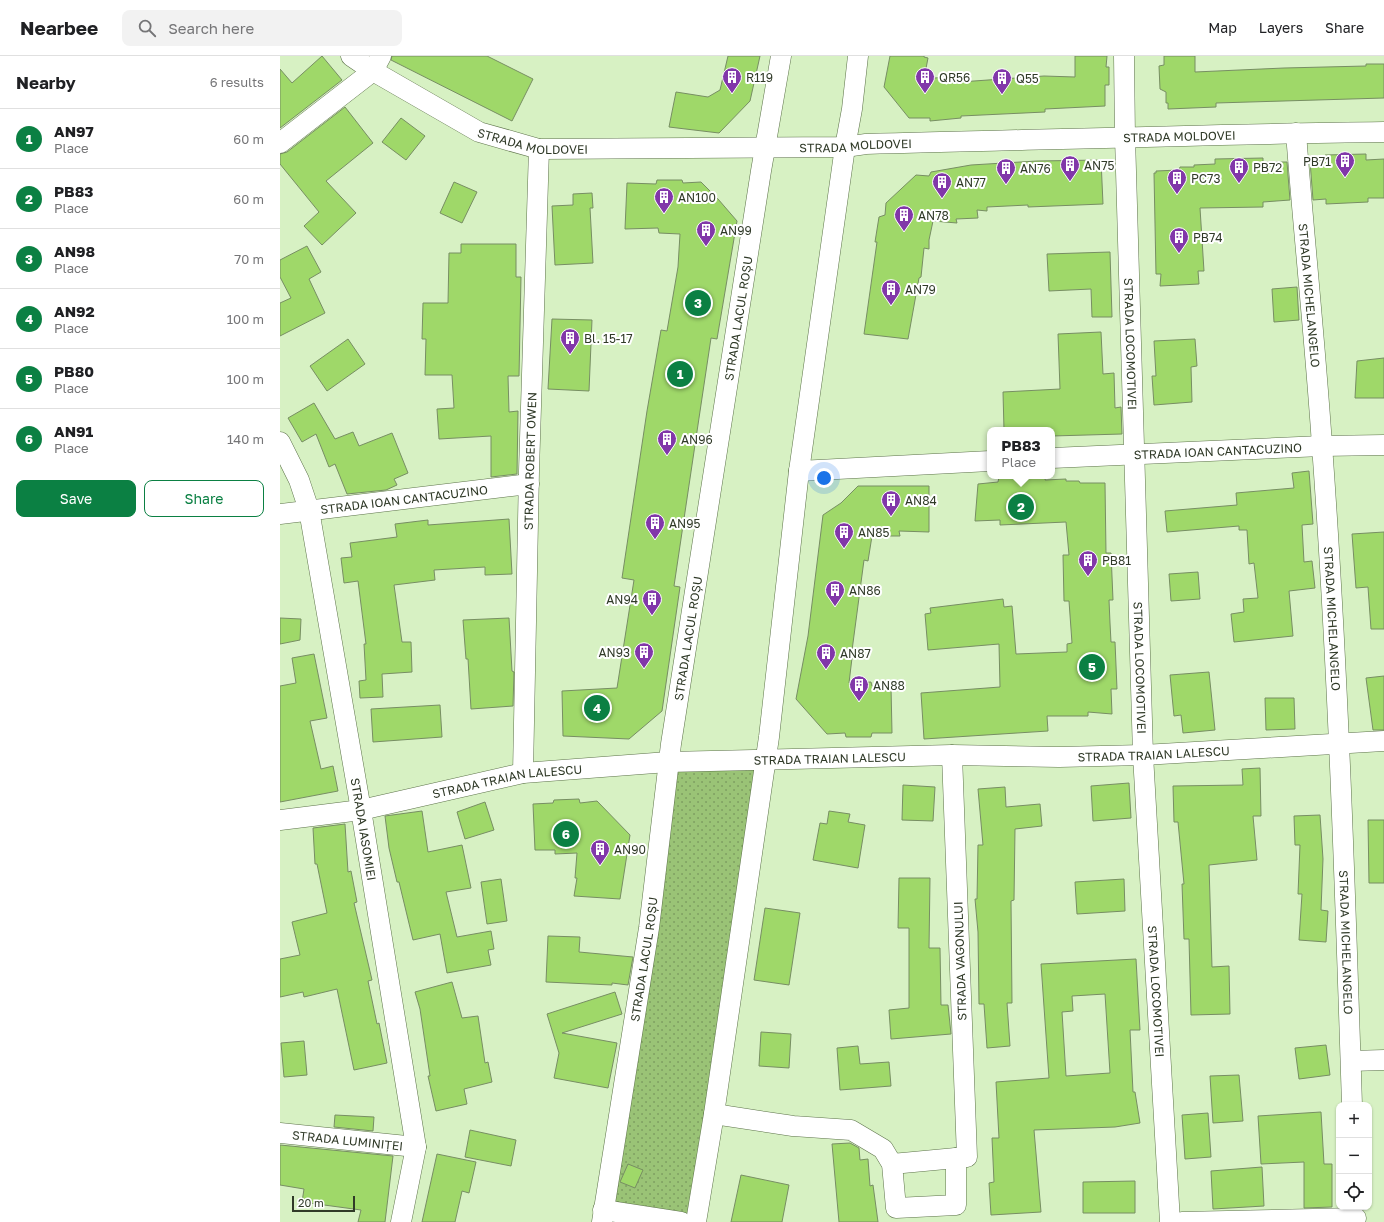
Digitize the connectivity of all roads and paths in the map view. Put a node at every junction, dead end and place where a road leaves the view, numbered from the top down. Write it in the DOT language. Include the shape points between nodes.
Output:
graph roads {
  1 [pos="351,56"];
  2 [pos="781,56"];
  3 [pos="858,56"];
  4 [pos="1124,56"];
  5 [pos="377,64"];
  6 [pos="1384,132"];
  7 [pos="1296,133"];
  8 [pos="1125,137"];
  9 [pos="280,143"];
  10 [pos="765,147"];
  11 [pos="845,147"];
  12 [pos="539,149"];
  13 [pos="280,442"];
  14 [pos="1384,445"];
  15 [pos="1322,446"];
  16 [pos="1134,454"];
  17 [pos="1055,458"];
  18 [pos="987,461"];
  19 [pos="799,471"];
  20 [pos="529,484"];
  21 [pos="309,510"];
  22 [pos="280,514"];
  23 [pos="1384,740"];
  24 [pos="1339,742"];
  25 [pos="952,755"];
  26 [pos="1143,755"];
  27 [pos="765,759"];
  28 [pos="668,762"];
  29 [pos="523,773"];
  30 [pos="361,810"];
  31 [pos="280,820"];
  32 [pos="1384,1060"];
  33 [pos="1351,1061"];
  34 [pos="1352,1102"];
  35 [pos="714,1114"];
  36 [pos="280,1133"];
  37 [pos="416,1148"];
  38 [pos="956,1158"];
  39 [pos="892,1164"];
  40 [pos="602,1216"];
  41 [pos="1356,1216"];
  42 [pos="401,1222"];
  43 [pos="681,1222"];
  44 [pos="696,1222"];
  45 [pos="1170,1222"];
  46 [pos="1182,1222"];
  1 -- 5 [label="street, STRADA MOLDOVEI"];
  2 -- 10 [label="street, STRADA LACUL ROȘU"];
  3 -- 11 [label="street"];
  4 -- 8 [label="street, STRADA LOCOMOTIVEI"];
  5 -- 9 [label="street"];
  5 -- 12 [label="street, STRADA MOLDOVEI" via="479,132"];
  6 -- 7 [label="street, STRADA MOLDOVEI"];
  7 -- 8 [label="street, STRADA MOLDOVEI"];
  7 -- 15 [label="street, STRADA MICHELANGELO"];
  8 -- 11 [label="street, STRADA MOLDOVEI" via="866,144"];
  8 -- 16 [label="street, STRADA LOCOMOTIVEI"];
  10 -- 11 [label="street, STRADA MOLDOVEI"];
  10 -- 12 [label="street, STRADA MOLDOVEI"];
  10 -- 28 [label="street, STRADA LACUL ROȘU"];
  11 -- 19 [label="street"];
  12 -- 20 [label="street, STRADA ROBERT OWEN"];
  13 -- 21 [label="street, STRADA IASOMIEI" via="299,480"];
  14 -- 15 [label="street, STRADA IOAN CANTACUZINO"];
  15 -- 16 [label="street, STRADA IOAN CANTACUZINO"];
  15 -- 24 [label="street, STRADA MICHELANGELO"];
  16 -- 17 [label="street, STRADA IOAN CANTACUZINO"];
  16 -- 26 [label="street, STRADA LOCOMOTIVEI"];
  18 -- 19 [label="street"];
  19 -- 27 [label="street"];
  20 -- 21 [label="street, STRADA IOAN CANTACUZINO"];
  20 -- 29 [label="street, STRADA ROBERT OWEN"];
  21 -- 22 [label="street, STRADA IOAN CANTACUZINO"];
  21 -- 30 [label="street, STRADA IASOMIEI"];
  23 -- 24 [label="street, STRADA TRAIAN LALESCU"];
  24 -- 26 [label="street, STRADA TRAIAN LALESCU"];
  24 -- 33 [label="street, STRADA MICHELANGELO"];
  25 -- 26 [label="street, STRADA TRAIAN LALESCU"];
  25 -- 27 [label="street, STRADA TRAIAN LALESCU"];
  25 -- 38 [label="street, STRADA VAGONULUI" via="967,1157"];
  26 -- 45 [label="street, STRADA LOCOMOTIVEI"];
  27 -- 28 [label="street, STRADA TRAIAN LALESCU"];
  27 -- 35 [label="street"];
  28 -- 29 [label="street, STRADA TRAIAN LALESCU"];
  28 -- 40 [label="street, STRADA LACUL ROȘU" via="649,928"];
  29 -- 30 [label="street, STRADA TRAIAN LALESCU"];
  30 -- 31 [label="street, STRADA TRAIAN LALESCU"];
  30 -- 37 [label="street, STRADA IASOMIEI"];
  32 -- 33 [label="street"];
  33 -- 34 [label="street, STRADA MICHELANGELO"];
  35 -- 39 [label="street" via="793,1126 851,1130 883,1149"];
  35 -- 44 [label="street"];
  36 -- 37 [label="street, STRADA LUMINIȚEI"];
  37 -- 42 [label="street, STRADA IASOMIEI"];
  38 -- 39 [label="street"];
  38 -- 39 [label="street" via="956,1205 896,1208"];
  40 -- 43 [label="street"];
  41 -- 46 [label="street"];
}
